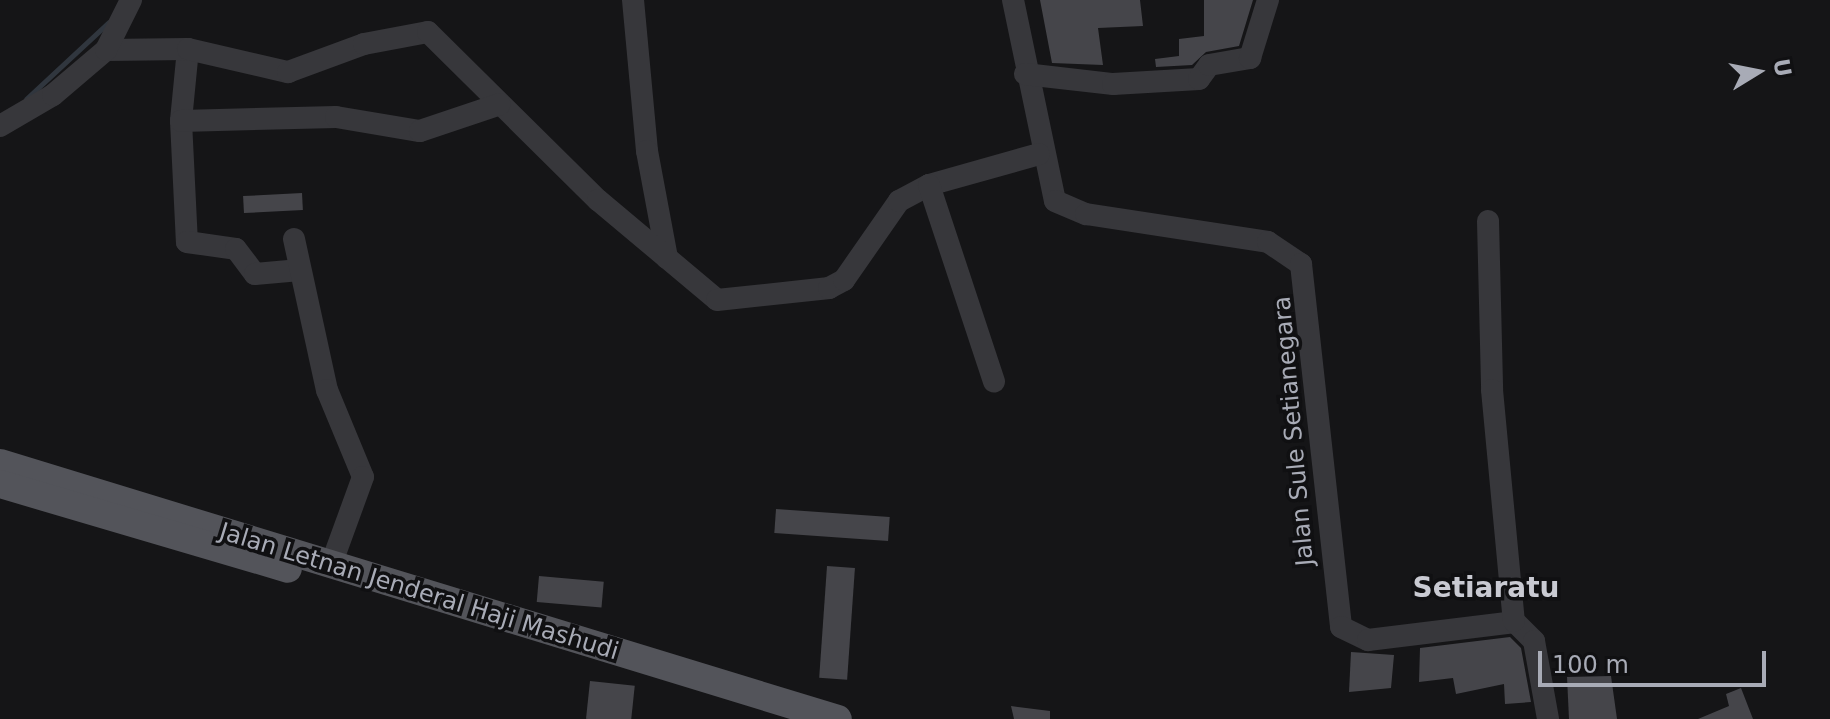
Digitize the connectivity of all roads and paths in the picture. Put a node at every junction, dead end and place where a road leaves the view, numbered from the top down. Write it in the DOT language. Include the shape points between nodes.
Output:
graph roads {
  1 [pos="131,0"];
  2 [pos="633,0"];
  3 [pos="1013,0"];
  4 [pos="1268,0"];
  5 [pos="188,49"];
  6 [pos="106,50"];
  7 [pos="1025,74"];
  8 [pos="500,104"];
  9 [pos="181,121"];
  10 [pos="0,126"];
  11 [pos="1039,154"];
  12 [pos="929,185"];
  13 [pos="1488,221"];
  14 [pos="294,239"];
  15 [pos="667,258"];
  16 [pos="300,270"];
  17 [pos="994,382"];
  18 [pos="0,463"];
  19 [pos="0,484"];
  20 [pos="286,558"];
  21 [pos="331,565"];
  22 [pos="1514,621"];
  23 [pos="775,719"];
  24 [pos="838,719"];
  25 [pos="1548,719"];
  1 -- 6 [label="street"];
  2 -- 15 [label="street" via="647,151"];
  3 -- 7 [label="street, Jalan Sule Setianegara"];
  4 -- 7 [label="street" via="1250,58 1209,65 1199,79 1113,84"];
  5 -- 6 [label="street"];
  5 -- 8 [label="street" via="288,72 364,44 428,32"];
  5 -- 9 [label="street"];
  6 -- 10 [label="street"];
  7 -- 11 [label="street, Jalan Sule Setianegara"];
  8 -- 9 [label="street" via="420,131 336,117"];
  8 -- 15 [label="street"];
  9 -- 16 [label="street" via="188,244 236,249 255,274"];
  11 -- 12 [label="street"];
  11 -- 22 [label="street, Jalan Sule Setianegara" via="1055,201 1066,209 1268,242 1301,264 1345,633 1368,640"];
  12 -- 15 [label="street" via="893,207 844,280 829,288 717,300"];
  12 -- 17 [label="street"];
  13 -- 22 [label="street" via="1492,390"];
  14 -- 16 [label="street"];
  16 -- 21 [label="street" via="327,390 363,477"];
  18 -- 20 [label="main road, Jalan Letnan Jenderal Haji Mashudi"];
  19 -- 20 [label="main road, Jalan Letnan Jenderal Haji Mashudi"];
  20 -- 21 [label="main road, Jalan Letnan Jenderal Haji Mashudi"];
  20 -- 23 [label="main road, Jalan Letnan Jenderal Haji Mashudi"];
  21 -- 24 [label="main road, Jalan Letnan Jenderal Haji Mashudi"];
  22 -- 25 [label="street" via="1534,641"];
}
